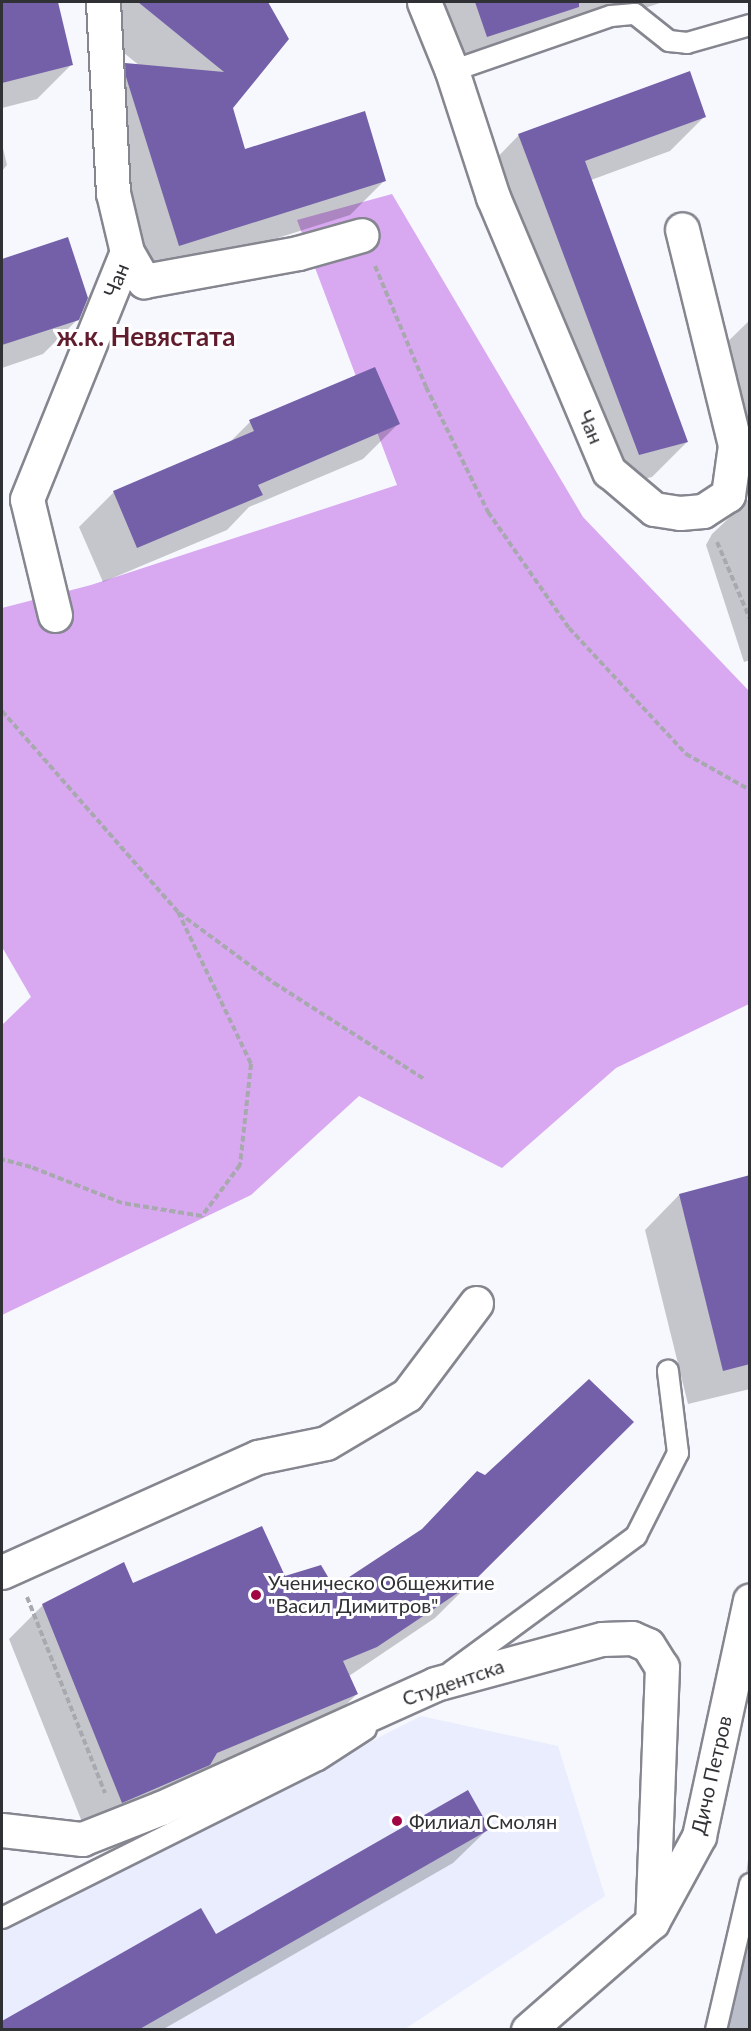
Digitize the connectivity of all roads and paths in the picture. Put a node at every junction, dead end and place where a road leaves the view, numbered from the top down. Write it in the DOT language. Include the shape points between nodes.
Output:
graph roads {
  1 [pos="103,2"];
  2 [pos="424,2"];
  3 [pos="750,25"];
  4 [pos="452,71"];
  5 [pos="682,229"];
  6 [pos="362,235"];
  7 [pos="128,252"];
  8 [pos="703,511"];
  9 [pos="55,615"];
  10 [pos="750,619"];
  11 [pos="2,711"];
  12 [pos="750,790"];
  13 [pos="178,912"];
  14 [pos="424,1079"];
  15 [pos="2,1159"];
  16 [pos="476,1303"];
  17 [pos="668,1371"];
  18 [pos="8,1569"];
  19 [pos="750,1600"];
  20 [pos="435,1684"];
  21 [pos="117,1825"];
  22 [pos="2,1830"];
  23 [pos="750,1884"];
  24 [pos="2,1918"];
  25 [pos="652,1922"];
  26 [pos="528,2030"];
  27 [pos="717,2030"];
  1 -- 7 [label="street, Чан" via="113,193"];
  2 -- 4 [label="street, Чан"];
  3 -- 4 [label="lane" via="687,44 669,40 635,14 611,16"];
  4 -- 8 [label="street, Чан" via="493,197 609,471 654,509"];
  5 -- 8 [label="street" via="735,445 728,495"];
  6 -- 7 [label="street" via="298,253 144,281"];
  6 -- 12 [label="path" via="426,387 488,512 569,628 686,753"];
  7 -- 9 [label="street, Чан" via="27,499"];
  8 -- 10 [label="path"];
  11 -- 13 [label="path"];
  13 -- 14 [label="path" via="274,983"];
  13 -- 15 [label="path" via="251,1064 240,1165 202,1216 122,1203"];
  16 -- 18 [label="street" via="407,1395 326,1443 258,1457"];
  17 -- 20 [label="lane" via="678,1453 636,1536"];
  18 -- 21 [label="path"];
  19 -- 25 [label="street, Дичо Петров" via="699,1836"];
  20 -- 21 [label="street, Студентска"];
  20 -- 24 [label="lane" via="318,1761"];
  20 -- 25 [label="street, Студентска" via="602,1639 632,1638 648,1645 662,1667"];
  21 -- 22 [label="street, Студентска" via="82,1839"];
  23 -- 27 [label="lane"];
  25 -- 26 [label="street, Дичо Петров"];
}
